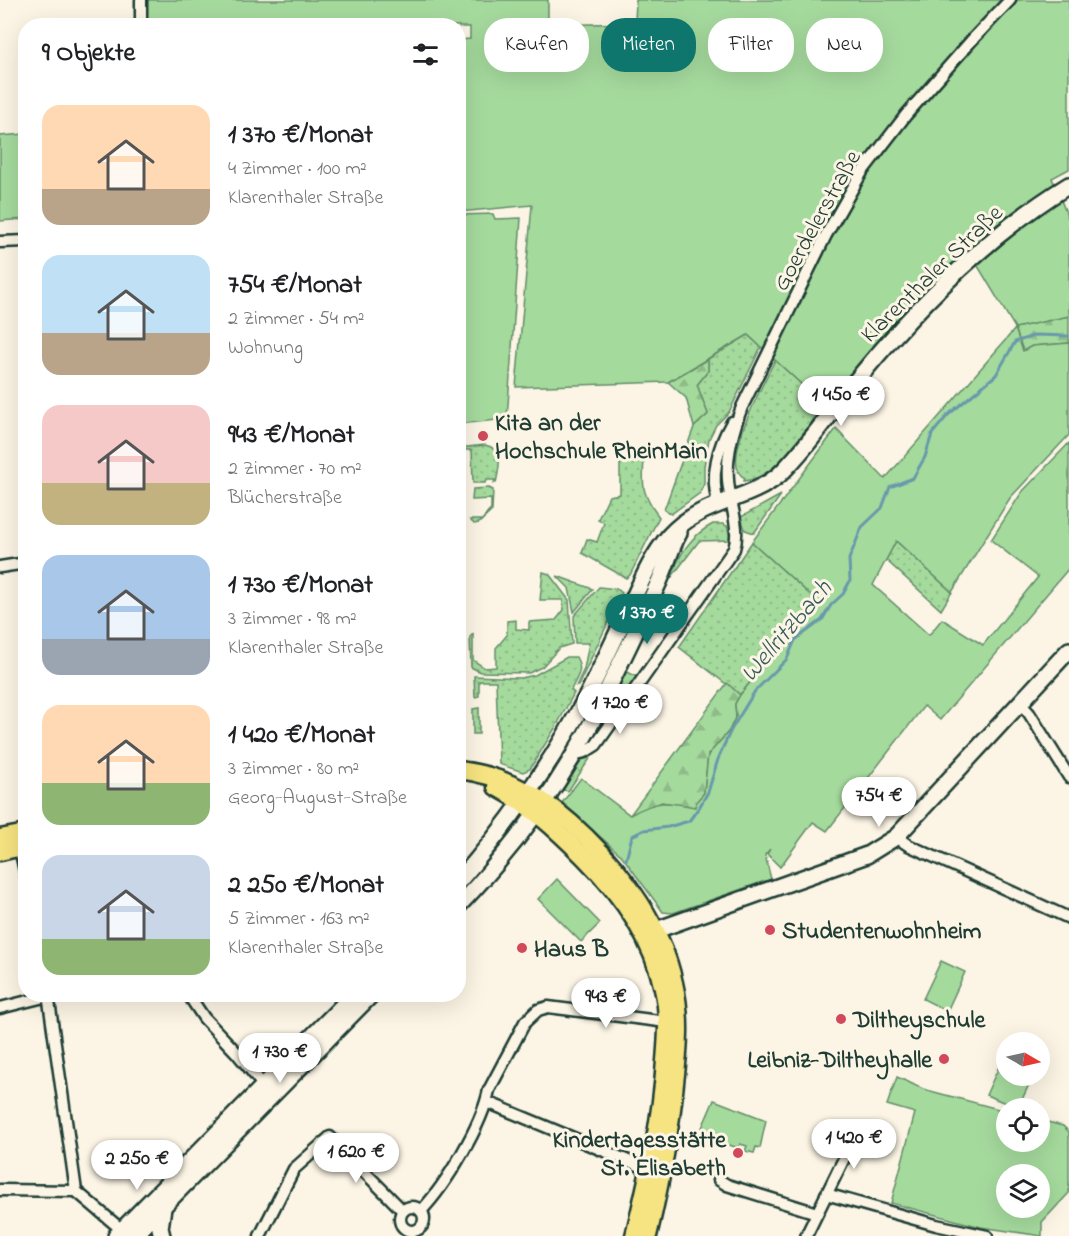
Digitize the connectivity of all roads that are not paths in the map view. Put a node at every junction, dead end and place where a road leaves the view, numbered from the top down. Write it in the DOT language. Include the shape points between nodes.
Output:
graph roads {
  1 [pos="141,0"];
  2 [pos="1001,0"];
  3 [pos="1010,0"];
  4 [pos="141,18"];
  5 [pos="971,41"];
  6 [pos="1069,184"];
  7 [pos="18,241"];
  8 [pos="0,242"];
  9 [pos="724,501"];
  10 [pos="693,515"];
  11 [pos="18,564"];
  12 [pos="0,567"];
  13 [pos="1069,650"];
  14 [pos="1020,703"];
  15 [pos="573,755"];
  16 [pos="466,772"];
  17 [pos="1069,777"];
  18 [pos="533,802"];
  19 [pos="896,837"];
  20 [pos="0,838"];
  21 [pos="18,840"];
  22 [pos="18,842"];
  23 [pos="0,852"];
  24 [pos="466,874"];
  25 [pos="466,897"];
  26 [pos="1069,918"];
  27 [pos="649,932"];
  28 [pos="24,1002"];
  29 [pos="52,1002"];
  30 [pos="193,1002"];
  31 [pos="346,1002"];
  32 [pos="364,1002"];
  33 [pos="0,1008"];
  34 [pos="667,1022"];
  35 [pos="265,1085"];
  36 [pos="487,1102"];
  37 [pos="264,1105"];
  38 [pos="856,1134"];
  39 [pos="650,1170"];
  40 [pos="719,1180"];
  41 [pos="0,1190"];
  42 [pos="76,1191"];
  43 [pos="826,1194"];
  44 [pos="163,1208"];
  45 [pos="421,1210"];
  46 [pos="403,1211"];
  47 [pos="817,1213"];
  48 [pos="399,1232"];
  49 [pos="421,1233"];
  50 [pos="125,1235"];
  51 [pos="162,1236"];
  52 [pos="260,1236"];
  53 [pos="634,1236"];
  54 [pos="648,1236"];
  55 [pos="806,1236"];
  56 [pos="987,1236"];
  1 -- 4 [label="street"];
  2 -- 5 [label="street, Goerdelerstraße"];
  3 -- 5 [label="street, Goerdelerstraße"];
  5 -- 9 [label="street, Goerdelerstraße" via="862,172 826,235 726,432 714,482"];
  6 -- 9 [label="main road, Klarenthaler Straße" via="1014,222 954,276 877,356 779,475 765,485"];
  7 -- 8 [label="street"];
  9 -- 10 [label="main road, Klarenthaler Straße"];
  9 -- 15 [label="street, Klarenthaler Straße" via="736,535 734,549 596,745"];
  10 -- 15 [label="main road, Klarenthaler Straße" via="675,541 607,692"];
  10 -- 18 [label="main road, Klarenthaler Straße" via="668,537 653,559"];
  11 -- 12 [label="street"];
  13 -- 14 [label="main road"];
  14 -- 17 [label="street"];
  14 -- 19 [label="main road"];
  15 -- 18 [label="main road, Klarenthaler Straße"];
  16 -- 18 [label="main road" via="495,777"];
  18 -- 24 [label="main road, Klarenthaler Straße"];
  18 -- 25 [label="main road, Klarenthaler Straße" via="496,864"];
  18 -- 27 [label="main road" via="577,828 614,866 638,900"];
  19 -- 26 [label="street"];
  19 -- 27 [label="main road" via="867,855"];
  20 -- 21 [label="main road"];
  22 -- 23 [label="main road"];
  27 -- 34 [label="main road"];
  27 -- 54 [label="main road" via="674,982 679,1032 670,1127"];
  28 -- 33 [label="street"];
  29 -- 42 [label="street"];
  30 -- 35 [label="street"];
  31 -- 35 [label="main road"];
  32 -- 37 [label="main road"];
  34 -- 36 [label="street" via="548,1007 538,1010 525,1022 489,1090"];
  34 -- 39 [label="main road" via="664,1084"];
  35 -- 37 [label="street"];
  35 -- 50 [label="main road"];
  36 -- 39 [label="street"];
  36 -- 45 [label="street" via="456,1162"];
  37 -- 44 [label="main road"];
  38 -- 43 [label="street"];
  39 -- 53 [label="main road"];
  40 -- 47 [label="street"];
  41 -- 42 [label="street"];
  42 -- 50 [label="street"];
  43 -- 47 [label="street"];
  43 -- 56 [label="street"];
  44 -- 50 [label="main road"];
  44 -- 51 [label="main road"];
  45 -- 46 [label="street" via="414,1207"];
  45 -- 49 [label="street"];
  46 -- 48 [label="street"];
  46 -- 52 [label="street" via="330,1137 294,1169"];
  47 -- 55 [label="street"];
  48 -- 49 [label="street"];
}
